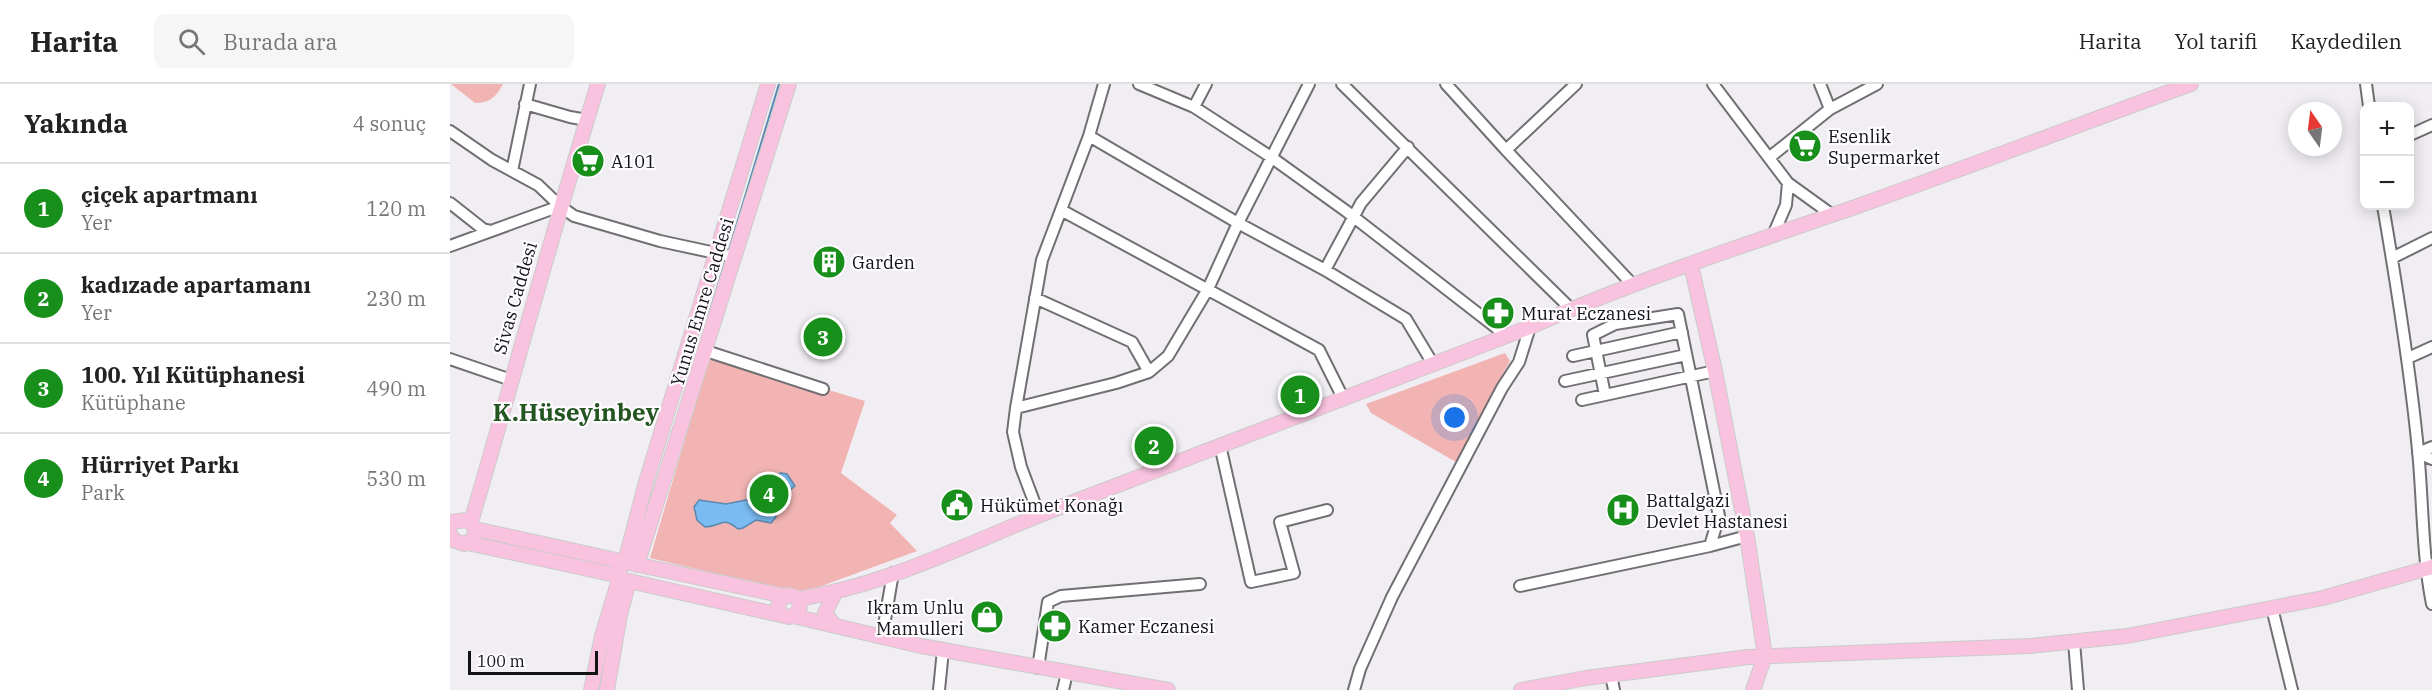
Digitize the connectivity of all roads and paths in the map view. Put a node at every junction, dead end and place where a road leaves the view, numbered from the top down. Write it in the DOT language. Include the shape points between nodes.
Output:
graph roads {
  1 [pos="530,84"];
  2 [pos="598,84"];
  3 [pos="768,84"];
  4 [pos="789,84"];
  5 [pos="1104,84"];
  6 [pos="1139,84"];
  7 [pos="1206,84"];
  8 [pos="1309,84"];
  9 [pos="1342,84"];
  10 [pos="1446,84"];
  11 [pos="1575,84"];
  12 [pos="1713,84"];
  13 [pos="1820,84"];
  14 [pos="1877,84"];
  15 [pos="2191,84"];
  16 [pos="2366,84"];
  17 [pos="2368,102"];
  18 [pos="525,104"];
  19 [pos="1194,107"];
  20 [pos="1830,109"];
  21 [pos="587,120"];
  22 [pos="2432,124"];
  23 [pos="450,131"];
  24 [pos="2414,133"];
  25 [pos="1089,136"];
  26 [pos="1408,147"];
  27 [pos="1506,150"];
  28 [pos="1271,156"];
  29 [pos="1770,157"];
  30 [pos="512,171"];
  31 [pos="1788,183"];
  32 [pos="450,203"];
  33 [pos="560,206"];
  34 [pos="1061,210"];
  35 [pos="2384,210"];
  36 [pos="1831,214"];
  37 [pos="1354,217"];
  38 [pos="1238,223"];
  39 [pos="491,231"];
  40 [pos="1774,233"];
  41 [pos="2432,238"];
  42 [pos="450,246"];
  43 [pos="716,254"];
  44 [pos="734,257"];
  45 [pos="2392,258"];
  46 [pos="1691,265"];
  47 [pos="1325,270"];
  48 [pos="1634,285"];
  49 [pos="1208,289"];
  50 [pos="1035,298"];
  51 [pos="1571,309"];
  52 [pos="1530,327"];
  53 [pos="1682,332"];
  54 [pos="1507,336"];
  55 [pos="2432,347"];
  56 [pos="1596,350"];
  57 [pos="706,351"];
  58 [pos="1137,351"];
  59 [pos="1686,354"];
  60 [pos="1573,356"];
  61 [pos="2408,358"];
  62 [pos="450,359"];
  63 [pos="1159,364"];
  64 [pos="1432,364"];
  65 [pos="1714,371"];
  66 [pos="1149,372"];
  67 [pos="1600,373"];
  68 [pos="1691,376"];
  69 [pos="511,380"];
  70 [pos="1565,381"];
  71 [pos="823,389"];
  72 [pos="1605,395"];
  73 [pos="1343,398"];
  74 [pos="1581,400"];
  75 [pos="1016,408"];
  76 [pos="1220,445"];
  77 [pos="2432,447"];
  78 [pos="2418,453"];
  79 [pos="2432,459"];
  80 [pos="1327,510"];
  81 [pos="1039,515"];
  82 [pos="473,526"];
  83 [pos="451,532"];
  84 [pos="1747,536"];
  85 [pos="468,543"];
  86 [pos="1710,546"];
  87 [pos="631,563"];
  88 [pos="2428,568"];
  89 [pos="893,573"];
  90 [pos="625,578"];
  91 [pos="1200,584"];
  92 [pos="1520,586"];
  93 [pos="836,593"];
  94 [pos="791,597"];
  95 [pos="2432,604"];
  96 [pos="2272,608"];
  97 [pos="788,616"];
  98 [pos="835,626"];
  99 [pos="882,637"];
  100 [pos="2074,642"];
  101 [pos="943,650"];
  102 [pos="1765,656"];
  103 [pos="1038,668"];
  104 [pos="1067,673"];
  105 [pos="1611,675"];
  106 [pos="591,690"];
  107 [pos="607,690"];
  108 [pos="939,690"];
  109 [pos="1063,690"];
  110 [pos="1168,690"];
  111 [pos="1354,690"];
  112 [pos="1521,690"];
  113 [pos="1614,690"];
  114 [pos="1753,690"];
  115 [pos="2078,690"];
  116 [pos="2292,690"];
  1 -- 18 [label="street"];
  2 -- 21 [label="main road, Sivas Caddesi"];
  3 -- 43 [label="main road, Yunus Emre Caddesi"];
  4 -- 44 [label="main road, Yunus Emre Caddesi"];
  5 -- 25 [label="street"];
  6 -- 19 [label="street"];
  7 -- 19 [label="street"];
  8 -- 28 [label="street"];
  9 -- 26 [label="street"];
  10 -- 27 [label="street"];
  11 -- 27 [label="street"];
  12 -- 29 [label="street"];
  13 -- 20 [label="street"];
  14 -- 20 [label="street"];
  15 -- 36 [label="main road"];
  16 -- 17 [label="street"];
  18 -- 21 [label="street"];
  18 -- 30 [label="street"];
  19 -- 28 [label="street"];
  20 -- 29 [label="street"];
  21 -- 33 [label="main road, Sivas Caddesi"];
  22 -- 24 [label="street"];
  23 -- 30 [label="street"];
  25 -- 34 [label="street"];
  25 -- 38 [label="street"];
  26 -- 37 [label="street" via="1361,203"];
  26 -- 51 [label="street"];
  27 -- 48 [label="street"];
  28 -- 37 [label="street"];
  28 -- 38 [label="street"];
  29 -- 31 [label="street"];
  30 -- 33 [label="street" via="538,185"];
  31 -- 36 [label="street"];
  31 -- 40 [label="street" via="1786,205"];
  32 -- 39 [label="street"];
  33 -- 39 [label="street"];
  33 -- 43 [label="street" via="574,216"];
  33 -- 69 [label="main road, Sivas Caddesi"];
  34 -- 49 [label="street"];
  34 -- 50 [label="street" via="1042,260"];
  35 -- 45 [label="street"];
  36 -- 40 [label="main road"];
  37 -- 47 [label="street"];
  37 -- 54 [label="street"];
  38 -- 47 [label="street"];
  38 -- 49 [label="street"];
  39 -- 42 [label="street"];
  40 -- 46 [label="main road"];
  41 -- 45 [label="street"];
  43 -- 44 [label="street"];
  43 -- 87 [label="main road, Yunus Emre Caddesi" via="646,482"];
  44 -- 57 [label="main road, Yunus Emre Caddesi"];
  45 -- 61 [label="street"];
  46 -- 48 [label="main road"];
  46 -- 65 [label="main road"];
  47 -- 64 [label="street" via="1406,319"];
  48 -- 51 [label="main road"];
  49 -- 63 [label="street" via="1168,356"];
  49 -- 73 [label="street" via="1319,350"];
  50 -- 58 [label="street" via="1132,342"];
  50 -- 75 [label="street"];
  51 -- 52 [label="main road"];
  52 -- 54 [label="main road"];
  52 -- 111 [label="street" via="1519,362 1392,597"];
  53 -- 56 [label="street"];
  53 -- 56 [label="street" via="1678,314 1615,324 1593,335"];
  53 -- 59 [label="street"];
  54 -- 64 [label="main road"];
  55 -- 61 [label="street"];
  56 -- 60 [label="street"];
  56 -- 67 [label="street"];
  57 -- 71 [label="street"];
  57 -- 87 [label="main road, Yunus Emre Caddesi"];
  58 -- 63 [label="street"];
  58 -- 66 [label="street"];
  59 -- 67 [label="street"];
  59 -- 68 [label="street"];
  61 -- 78 [label="street"];
  62 -- 69 [label="street"];
  63 -- 66 [label="street"];
  64 -- 73 [label="main road"];
  65 -- 68 [label="street"];
  65 -- 84 [label="main road"];
  66 -- 75 [label="street"];
  67 -- 70 [label="street"];
  67 -- 72 [label="street"];
  68 -- 72 [label="street"];
  68 -- 86 [label="street" via="1719,516"];
  69 -- 82 [label="main road, Sivas Caddesi"];
  72 -- 74 [label="street"];
  73 -- 76 [label="main road"];
  75 -- 81 [label="street" via="1012,432"];
  76 -- 80 [label="street" via="1251,582 1294,573 1280,522"];
  76 -- 81 [label="main road"];
  77 -- 78 [label="street"];
  78 -- 79 [label="street"];
  78 -- 88 [label="street"];
  81 -- 89 [label="main road"];
  82 -- 83 [label="main road" via="463,519"];
  82 -- 85 [label="main road" via="474,537"];
  82 -- 87 [label="main road"];
  83 -- 85 [label="main road" via="460,544"];
  84 -- 86 [label="street"];
  84 -- 102 [label="main road"];
  85 -- 90 [label="main road"];
  86 -- 92 [label="street"];
  87 -- 90 [label="main road" via="620,566"];
  87 -- 94 [label="main road"];
  88 -- 95 [label="street"];
  88 -- 96 [label="main road"];
  89 -- 93 [label="main road"];
  89 -- 99 [label="street"];
  90 -- 97 [label="main road"];
  90 -- 106 [label="main road" via="602,636"];
  90 -- 107 [label="main road"];
  91 -- 103 [label="street" via="1052,598 1048,602"];
  93 -- 94 [label="main road"];
  93 -- 98 [label="main road" via="825,613"];
  94 -- 97 [label="main road" via="800,608"];
  94 -- 97 [label="main road" via="778,604"];
  96 -- 100 [label="main road" via="2127,636"];
  96 -- 116 [label="street"];
  97 -- 98 [label="main road"];
  98 -- 99 [label="main road"];
  99 -- 101 [label="main road"];
  100 -- 102 [label="main road"];
  100 -- 115 [label="street"];
  101 -- 103 [label="main road"];
  101 -- 108 [label="street"];
  102 -- 105 [label="main road"];
  102 -- 114 [label="main road"];
  103 -- 104 [label="main road"];
  104 -- 109 [label="street"];
  104 -- 110 [label="main road"];
  105 -- 112 [label="main road"];
  105 -- 113 [label="street"];
}
